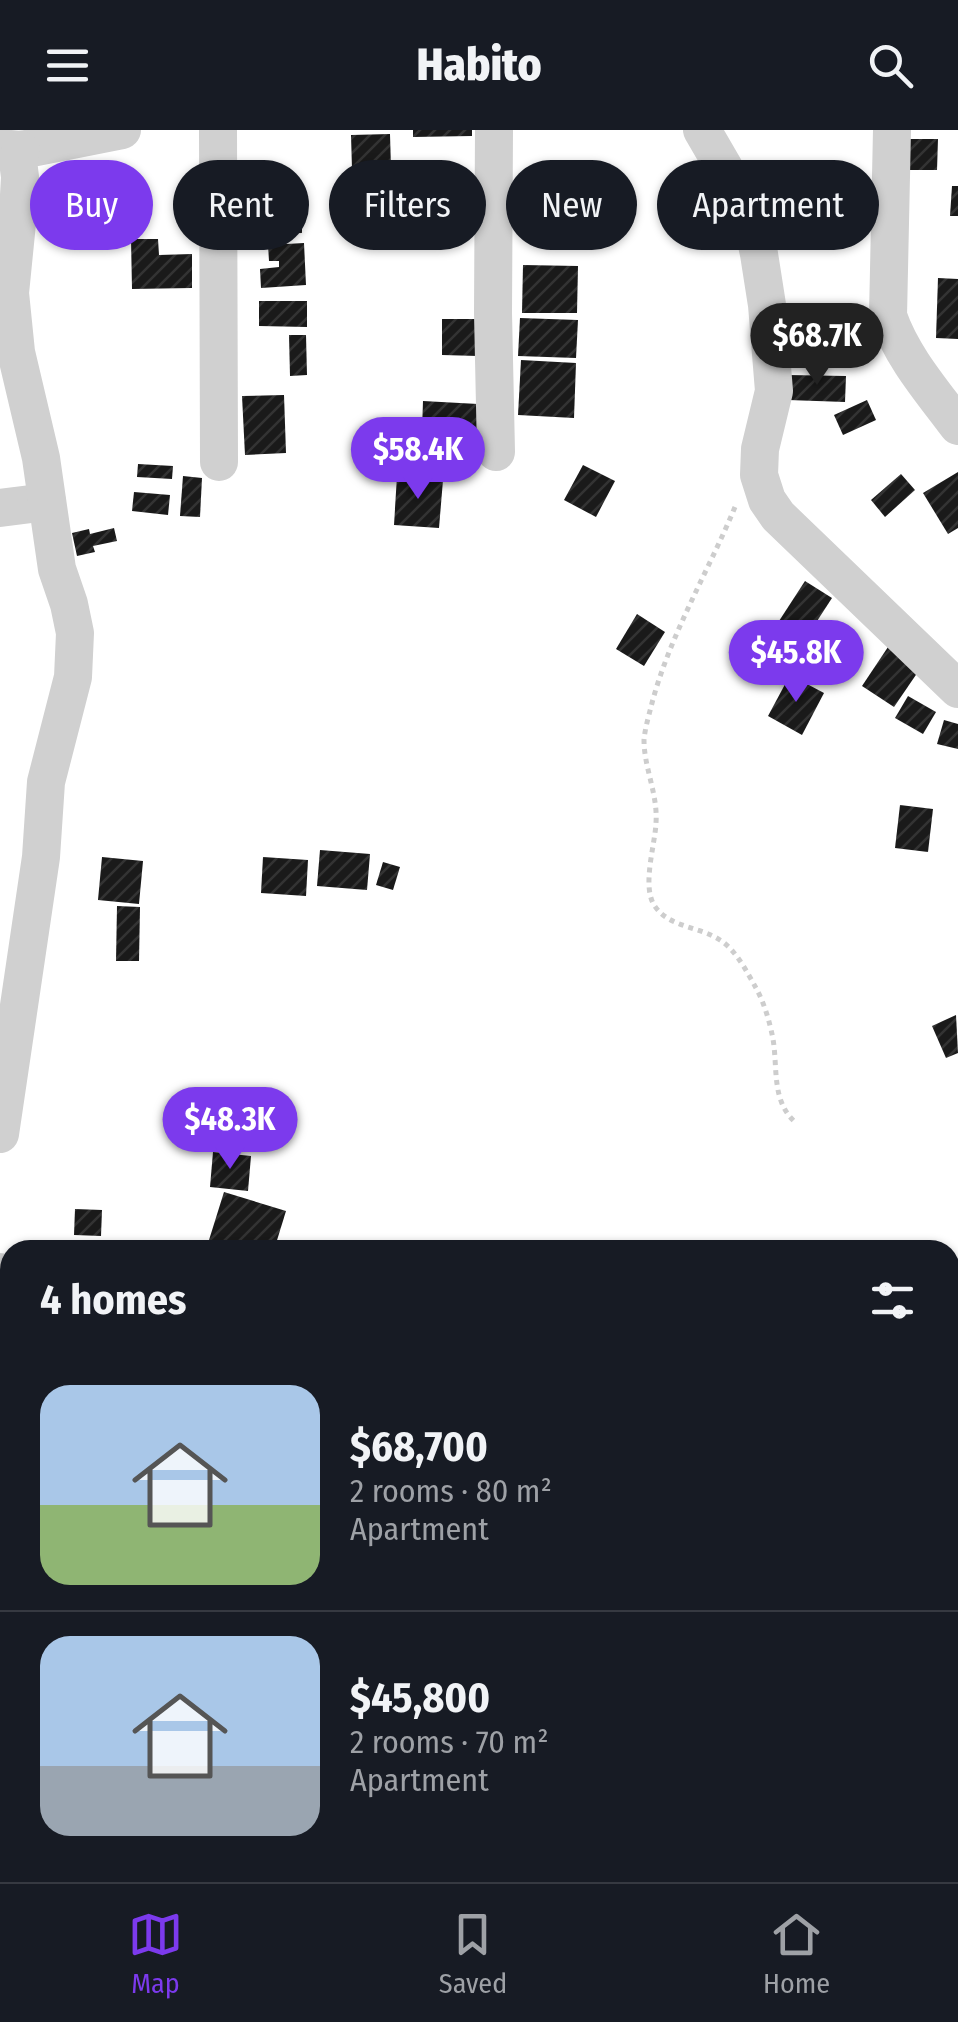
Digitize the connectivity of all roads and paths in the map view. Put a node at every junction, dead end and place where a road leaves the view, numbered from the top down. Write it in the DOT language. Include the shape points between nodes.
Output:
graph roads {
  1 [pos="122,130"];
  2 [pos="218,130"];
  3 [pos="494,130"];
  4 [pos="702,130"];
  5 [pos="892,130"];
  6 [pos="10,149"];
  7 [pos="892,327"];
  8 [pos="773,368"];
  9 [pos="958,426"];
  10 [pos="496,452"];
  11 [pos="219,462"];
  12 [pos="738,499"];
  13 [pos="47,502"];
  14 [pos="0,508"];
  15 [pos="958,689"];
  16 [pos="796,1124"];
  17 [pos="0,1134"];
  1 -- 6 [label="street"];
  2 -- 11 [label="street"];
  3 -- 10 [label="street"];
  4 -- 8 [label="street" via="752,226"];
  5 -- 7 [label="street"];
  6 -- 13 [label="street" via="20,177 10,292 16,352"];
  7 -- 8 [label="path" via="852,354"];
  7 -- 9 [label="street"];
  8 -- 15 [label="street" via="760,450 767,500"];
  12 -- 16 [label="path" via="660,672 644,739 657,820 650,898 677,924 719,939 746,972 772,1035 780,1103"];
  13 -- 14 [label="street"];
  13 -- 17 [label="street" via="75,633 73,677 46,782"];
}
